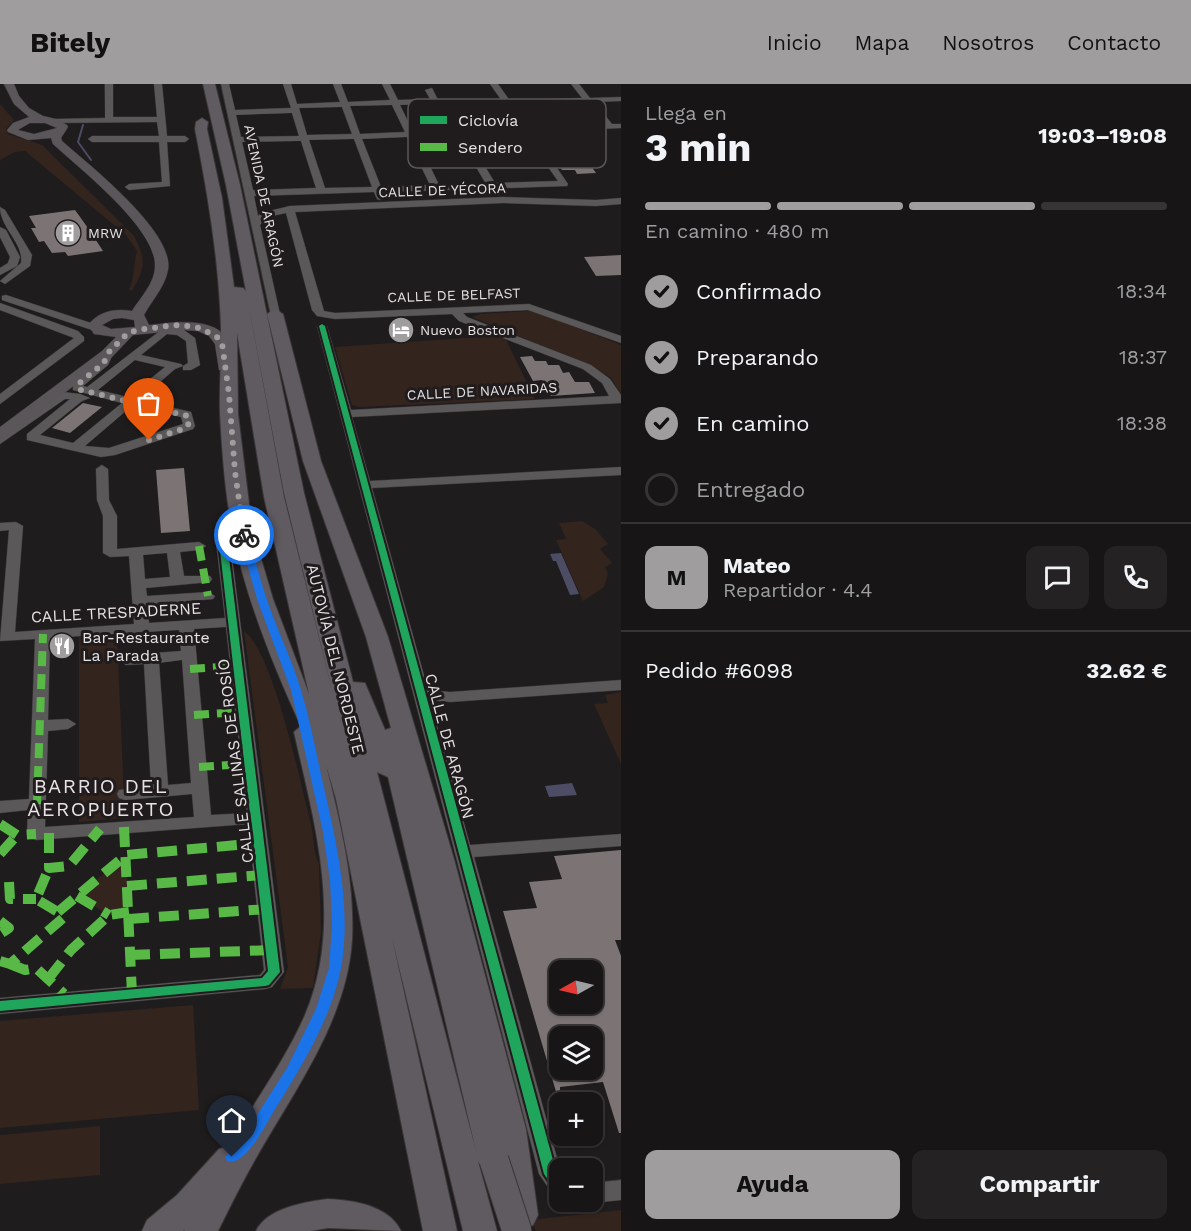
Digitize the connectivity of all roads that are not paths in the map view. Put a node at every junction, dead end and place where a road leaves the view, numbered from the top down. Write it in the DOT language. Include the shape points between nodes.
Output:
graph roads {
  1 [pos="9,84"];
  2 [pos="109,84"];
  3 [pos="158,84"];
  4 [pos="209,84"];
  5 [pos="225,84"];
  6 [pos="287,84"];
  7 [pos="337,84"];
  8 [pos="386,84"];
  9 [pos="494,84"];
  10 [pos="575,84"];
  11 [pos="429,90"];
  12 [pos="0,91"];
  13 [pos="435,99"];
  14 [pos="504,99"];
  15 [pos="587,99"];
  16 [pos="606,99"];
  17 [pos="621,99"];
  18 [pos="395,103"];
  19 [pos="408,103"];
  20 [pos="345,104"];
  21 [pos="294,108"];
  22 [pos="232,113"];
  23 [pos="161,119"];
  24 [pos="109,121"];
  25 [pos="606,122"];
  26 [pos="19,124"];
  27 [pos="54,126"];
  28 [pos="621,126"];
  29 [pos="606,127"];
  30 [pos="610,127"];
  31 [pos="408,130"];
  32 [pos="408,134"];
  33 [pos="358,136"];
  34 [pos="32,137"];
  35 [pos="304,138"];
  36 [pos="92,139"];
  37 [pos="185,139"];
  38 [pos="163,140"];
  39 [pos="239,140"];
  40 [pos="426,168"];
  41 [pos="480,168"];
  42 [pos="553,168"];
  43 [pos="492,186"];
  44 [pos="129,187"];
  45 [pos="436,188"];
  46 [pos="377,189"];
  47 [pos="321,191"];
  48 [pos="249,196"];
  49 [pos="215,198"];
  50 [pos="384,206"];
  51 [pos="619,206"];
  52 [pos="290,209"];
  53 [pos="0,210"];
  54 [pos="256,224"];
  55 [pos="0,228"];
  56 [pos="2,285"];
  57 [pos="0,306"];
  58 [pos="454,310"];
  59 [pos="117,314"];
  60 [pos="275,314"];
  61 [pos="320,320"];
  62 [pos="100,326"];
  63 [pos="134,326"];
  64 [pos="621,340"];
  65 [pos="247,343"];
  66 [pos="107,354"];
  67 [pos="132,356"];
  68 [pos="174,370"];
  69 [pos="0,382"];
  70 [pos="16,389"];
  71 [pos="84,394"];
  72 [pos="229,394"];
  73 [pos="619,399"];
  74 [pos="0,400"];
  75 [pos="128,404"];
  76 [pos="344,414"];
  77 [pos="0,424"];
  78 [pos="0,434"];
  79 [pos="0,440"];
  80 [pos="86,441"];
  81 [pos="131,445"];
  82 [pos="102,469"];
  83 [pos="621,471"];
  84 [pos="364,485"];
  85 [pos="0,527"];
  86 [pos="222,533"];
  87 [pos="199,546"];
  88 [pos="173,548"];
  89 [pos="136,552"];
  90 [pos="205,579"];
  91 [pos="178,581"];
  92 [pos="139,584"];
  93 [pos="208,596"];
  94 [pos="140,602"];
  95 [pos="234,622"];
  96 [pos="327,624"];
  97 [pos="186,625"];
  98 [pos="142,628"];
  99 [pos="43,634"];
  100 [pos="3,637"];
  101 [pos="189,655"];
  102 [pos="151,659"];
  103 [pos="126,660"];
  104 [pos="621,684"];
  105 [pos="296,690"];
  106 [pos="420,692"];
  107 [pos="68,724"];
  108 [pos="40,726"];
  109 [pos="201,788"];
  110 [pos="160,792"];
  111 [pos="125,794"];
  112 [pos="349,799"];
  113 [pos="36,804"];
  114 [pos="0,807"];
  115 [pos="256,818"];
  116 [pos="202,820"];
  117 [pos="621,840"];
  118 [pos="463,852"];
  119 [pos="431,908"];
  120 [pos="0,1006"];
  121 [pos="248,1141"];
  122 [pos="549,1159"];
  123 [pos="517,1185"];
  124 [pos="621,1190"];
  125 [pos="603,1191"];
  126 [pos="159,1231"];
  127 [pos="201,1231"];
  128 [pos="273,1231"];
  129 [pos="384,1231"];
  130 [pos="440,1231"];
  131 [pos="480,1231"];
  132 [pos="516,1231"];
  133 [pos="523,1231"];
  1 -- 27 [label="main road" via="13,96 28,114"];
  2 -- 24 [label="street"];
  3 -- 23 [label="street"];
  4 -- 96 [label="highway, AUTOVÍA DEL NORDESTE" via="294,493"];
  5 -- 22 [label="street, AVENIDA DE ARAGÓN"];
  6 -- 21 [label="street"];
  7 -- 20 [label="street"];
  8 -- 18 [label="street"];
  9 -- 14 [label="street"];
  10 -- 15 [label="street"];
  11 -- 13 [label="street"];
  12 -- 26 [label="main road" via="20,117"];
  16 -- 17 [label="street"];
  18 -- 19 [label="street"];
  18 -- 20 [label="street"];
  18 -- 31 [label="street"];
  20 -- 21 [label="street"];
  20 -- 33 [label="street"];
  21 -- 22 [label="street"];
  21 -- 35 [label="street"];
  22 -- 39 [label="street, AVENIDA DE ARAGÓN"];
  23 -- 24 [label="street"];
  23 -- 38 [label="street"];
  24 -- 27 [label="street"];
  25 -- 30 [label="street"];
  26 -- 27 [label="main road"];
  26 -- 34 [label="main road" via="13,132"];
  27 -- 34 [label="main road"];
  27 -- 63 [label="main road" via="57,142 147,227 158,247 162,267"];
  28 -- 30 [label="street"];
  29 -- 30 [label="street"];
  32 -- 33 [label="street"];
  33 -- 35 [label="street"];
  33 -- 46 [label="street"];
  34 -- 59 [label="main road" via="49,144 146,242 151,266 147,278 129,306"];
  35 -- 39 [label="street"];
  35 -- 47 [label="street"];
  36 -- 38 [label="street"];
  37 -- 38 [label="street"];
  38 -- 44 [label="street" via="167,184"];
  39 -- 48 [label="street, AVENIDA DE ARAGÓN"];
  40 -- 45 [label="street"];
  41 -- 43 [label="street"];
  42 -- 43 [label="street" via="564,184"];
  43 -- 45 [label="street"];
  45 -- 46 [label="street"];
  46 -- 47 [label="street"];
  46 -- 50 [label="street"];
  47 -- 48 [label="street"];
  48 -- 52 [label="street, CALLE DE YÉCORA" via="272,208"];
  48 -- 54 [label="street, AVENIDA DE ARAGÓN"];
  49 -- 65 [label="highway" via="238,324"];
  49 -- 65 [label="highway, AUTOVÍA DEL NORDESTE" via="201,117 221,197"];
  49 -- 72 [label="highway" via="227,294"];
  50 -- 51 [label="street, CALLE DE YÉCORA" via="503,200"];
  50 -- 52 [label="street, CALLE DE YÉCORA"];
  52 -- 54 [label="street, CALLE DE YÉCORA" via="264,215"];
  52 -- 61 [label="street, AVENIDA DE ARAGÓN"];
  53 -- 56 [label="street" via="27,255 26,264"];
  54 -- 60 [label="street, AVENIDA DE ARAGÓN"];
  55 -- 56 [label="street" via="15,257"];
  56 -- 62 [label="street"];
  57 -- 70 [label="street" via="79,337 76,346"];
  58 -- 61 [label="street, CALLE DE BELFAST"];
  58 -- 64 [label="street, CALLE DE BELFAST" via="530,307"];
  58 -- 73 [label="street" via="462,319 587,367 606,381"];
  59 -- 62 [label="main road"];
  59 -- 63 [label="main road"];
  60 -- 119 [label="highway" via="297,424 344,590 376,674"];
  60 -- 123 [label="highway" via="312,461 377,637 441,859 510,1129"];
  61 -- 76 [label="street, CALLE DE ARAGÓN"];
  62 -- 63 [label="main road"];
  62 -- 77 [label="main road" via="105,342 95,352"];
  63 -- 66 [label="main road"];
  63 -- 72 [label="main road" via="187,326 217,337 222,343"];
  65 -- 112 [label="highway, AUTOVÍA DEL NORDESTE" via="274,497"];
  66 -- 71 [label="street" via="104,363 77,385"];
  66 -- 78 [label="main road"];
  67 -- 68 [label="street"];
  67 -- 68 [label="street" via="165,330 180,332 191,340 194,365"];
  67 -- 71 [label="street"];
  68 -- 75 [label="street"];
  69 -- 70 [label="street"];
  70 -- 74 [label="street"];
  71 -- 75 [label="street"];
  71 -- 79 [label="street" via="63,395"];
  71 -- 80 [label="street" via="31,436"];
  72 -- 105 [label="highway" via="242,528 262,599"];
  73 -- 76 [label="street, CALLE DE NAVARIDAS"];
  75 -- 80 [label="street"];
  75 -- 81 [label="street" via="188,416 189,423 186,428"];
  76 -- 84 [label="street, CALLE DE ARAGÓN"];
  80 -- 81 [label="street"];
  80 -- 81 [label="street" via="101,453"];
  82 -- 89 [label="street" via="103,501 110,516 110,553"];
  83 -- 84 [label="street"];
  84 -- 106 [label="street, CALLE DE ARAGÓN"];
  85 -- 100 [label="street" via="16,526"];
  86 -- 95 [label="street, CALLE SALINAS DE ROSÍO"];
  87 -- 88 [label="street"];
  88 -- 89 [label="street"];
  88 -- 91 [label="street"];
  89 -- 92 [label="street"];
  90 -- 91 [label="street"];
  91 -- 92 [label="street"];
  92 -- 94 [label="street"];
  93 -- 94 [label="street"];
  94 -- 98 [label="street"];
  95 -- 97 [label="street, CALLE TRESPADERNE"];
  95 -- 115 [label="street, CALLE SALINAS DE ROSÍO"];
  96 -- 119 [label="highway" via="352,674"];
  96 -- 131 [label="highway, AUTOVÍA DEL NORDESTE"];
  97 -- 98 [label="street, CALLE TRESPADERNE"];
  97 -- 101 [label="street"];
  98 -- 99 [label="street, CALLE TRESPADERNE"];
  99 -- 100 [label="street, CALLE TRESPADERNE"];
  99 -- 108 [label="street"];
  101 -- 102 [label="street"];
  101 -- 109 [label="street"];
  102 -- 103 [label="street"];
  102 -- 110 [label="street"];
  104 -- 106 [label="street" via="468,696"];
  105 -- 112 [label="highway"];
  105 -- 121 [label="highway" via="329,832 336,880 335,968 317,1020"];
  106 -- 118 [label="street, CALLE DE ARAGÓN"];
  107 -- 108 [label="street"];
  108 -- 113 [label="street"];
  109 -- 110 [label="street"];
  109 -- 116 [label="street"];
  110 -- 111 [label="street"];
  112 -- 130 [label="highway, AUTOVÍA DEL NORDESTE"];
  113 -- 114 [label="street"];
  113 -- 116 [label="street" via="36,834"];
  115 -- 116 [label="street"];
  115 -- 120 [label="street, CALLE SALINAS DE ROSÍO" via="274,972 265,982"];
  117 -- 118 [label="street"];
  118 -- 122 [label="street, CALLE DE ARAGÓN"];
  119 -- 132 [label="highway, bridge" via="494,1160"];
  121 -- 126 [label="highway" via="189,1205"];
  121 -- 127 [label="highway"];
  123 -- 132 [label="highway"];
  123 -- 133 [label="highway"];
  124 -- 125 [label="street"];
  128 -- 129 [label="highway" via="295,1219 330,1213 348,1214"];
}
